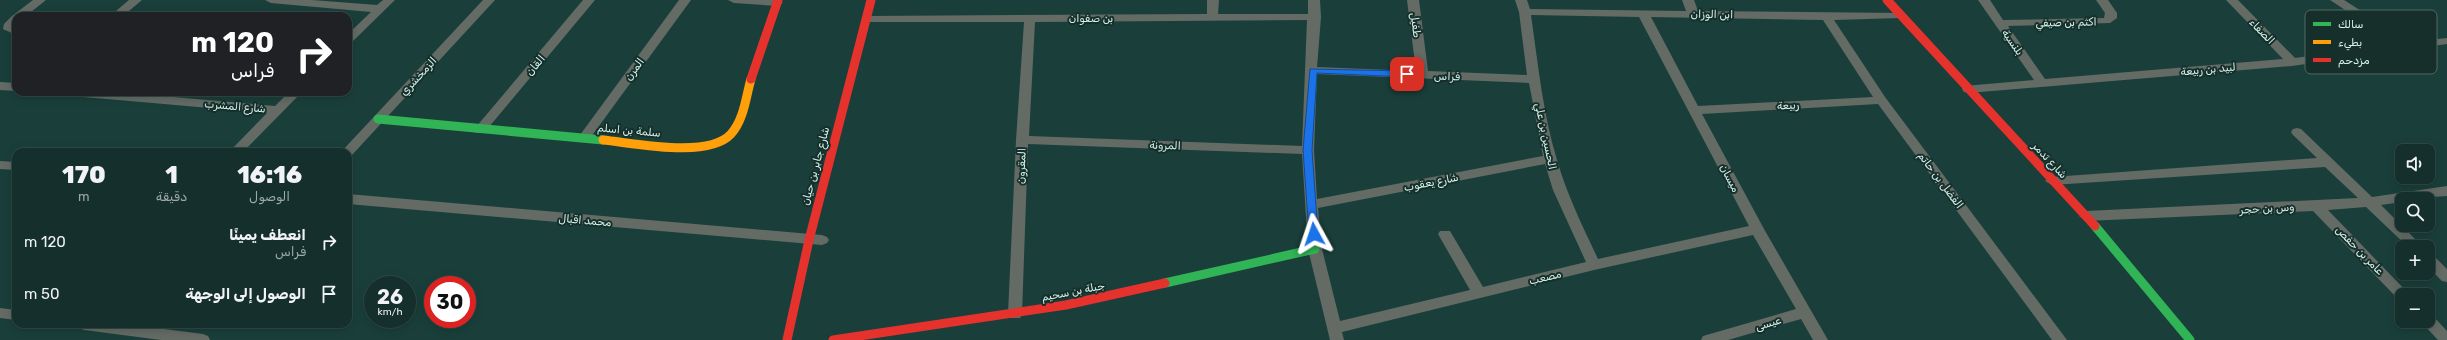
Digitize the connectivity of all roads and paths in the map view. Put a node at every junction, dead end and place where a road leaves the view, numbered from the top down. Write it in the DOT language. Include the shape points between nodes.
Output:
graph roads {
  1 [pos="40,0"];
  2 [pos="136,0"];
  3 [pos="271,0"];
  4 [pos="389,0"];
  5 [pos="488,0"];
  6 [pos="589,0"];
  7 [pos="685,0"];
  8 [pos="734,0"];
  9 [pos="871,0"];
  10 [pos="881,0"];
  11 [pos="1214,0"];
  12 [pos="1314,0"];
  13 [pos="1413,0"];
  14 [pos="1688,0"];
  15 [pos="1887,0"];
  16 [pos="1984,0"];
  17 [pos="2102,0"];
  18 [pos="2232,0"];
  19 [pos="2336,0"];
  20 [pos="778,1"];
  21 [pos="1523,6"];
  22 [pos="380,9"];
  23 [pos="2352,10"];
  24 [pos="24,12"];
  25 [pos="121,12"];
  26 [pos="1643,14"];
  27 [pos="1693,14"];
  28 [pos="1899,15"];
  29 [pos="1212,17"];
  30 [pos="1315,17"];
  31 [pos="1826,17"];
  32 [pos="1030,18"];
  33 [pos="12,22"];
  34 [pos="872,22"];
  35 [pos="2000,23"];
  36 [pos="12,30"];
  37 [pos="352,36"];
  38 [pos="2447,41"];
  39 [pos="2437,43"];
  40 [pos="2305,60"];
  41 [pos="2292,62"];
  42 [pos="1312,70"];
  43 [pos="1423,75"];
  44 [pos="1534,79"];
  45 [pos="2042,83"];
  46 [pos="0,86"];
  47 [pos="12,87"];
  48 [pos="1968,89"];
  49 [pos="118,96"];
  50 [pos="292,96"];
  51 [pos="1881,100"];
  52 [pos="278,110"];
  53 [pos="1694,110"];
  54 [pos="378,119"];
  55 [pos="480,130"];
  56 [pos="2297,132"];
  57 [pos="584,138"];
  58 [pos="1022,140"];
  59 [pos="238,148"];
  60 [pos="351,148"];
  61 [pos="1308,150"];
  62 [pos="1550,159"];
  63 [pos="2328,162"];
  64 [pos="0,165"];
  65 [pos="12,166"];
  66 [pos="2052,181"];
  67 [pos="2447,191"];
  68 [pos="352,199"];
  69 [pos="2369,202"];
  70 [pos="1311,205"];
  71 [pos="2316,206"];
  72 [pos="2086,216"];
  73 [pos="1757,229"];
  74 [pos="1445,234"];
  75 [pos="819,240"];
  76 [pos="2409,240"];
  77 [pos="1315,249"];
  78 [pos="1594,265"];
  79 [pos="2435,266"];
  80 [pos="2447,277"];
  81 [pos="2396,288"];
  82 [pos="1480,294"];
  83 [pos="0,312"];
  84 [pos="1806,312"];
  85 [pos="12,314"];
  86 [pos="1015,314"];
  87 [pos="2435,327"];
  88 [pos="110,328"];
  89 [pos="1336,334"];
  90 [pos="174,338"];
  91 [pos="203,340"];
  92 [pos="787,340"];
  93 [pos="834,340"];
  94 [pos="1708,340"];
  95 [pos="1821,340"];
  96 [pos="2060,340"];
  97 [pos="2190,340"];
  98 [pos="2447,340"];
  1 -- 24 [label="street"];
  2 -- 25 [label="street"];
  3 -- 22 [label="street"];
  4 -- 22 [label="street"];
  5 -- 54 [label="street, الزمخشري"];
  6 -- 55 [label="street, القان"];
  7 -- 57 [label="street, المرن"];
  8 -- 20 [label="street"];
  9 -- 34 [label="street, شارع جابر بن حيان"];
  10 -- 34 [label="street, شارع جابر بن حيان"];
  11 -- 29 [label="street"];
  12 -- 30 [label="street"];
  13 -- 43 [label="street, طفيل"];
  14 -- 27 [label="street"];
  15 -- 28 [label="street, شارع تدمر"];
  16 -- 35 [label="street, بلنسية"];
  17 -- 35 [label="street, اكثم بن صيفي" via="2111,13 2111,18 2106,21"];
  18 -- 41 [label="street, الصفاء"];
  19 -- 23 [label="street"];
  20 -- 57 [label="street, سلمة بن اسلم" via="735,128 721,144 693,148"];
  21 -- 26 [label="street, ابن الوزان"];
  21 -- 44 [label="street, الحسين بن علي"];
  22 -- 37 [label="street"];
  26 -- 27 [label="street, ابن الوزان"];
  26 -- 53 [label="street, ميسان"];
  27 -- 31 [label="street, ابن الوزان"];
  28 -- 31 [label="street, ابن الوزان"];
  28 -- 48 [label="street, شارع تدمر"];
  29 -- 30 [label="street, بن صفوان"];
  29 -- 32 [label="street, بن صفوان"];
  30 -- 42 [label="street"];
  31 -- 51 [label="street, الفضل بن حاتم"];
  32 -- 34 [label="street, بن صفوان"];
  32 -- 58 [label="street, المقرون"];
  33 -- 36 [label="street"];
  34 -- 75 [label="street, شارع جابر بن حيان"];
  35 -- 45 [label="street, بلنسية"];
  38 -- 39 [label="street, لبيد بن ربيعة"];
  40 -- 41 [label="street, لبيد بن ربيعة"];
  41 -- 45 [label="street, لبيد بن ربيعة"];
  42 -- 43 [label="street, فراس"];
  42 -- 61 [label="street"];
  43 -- 44 [label="street, فراس"];
  44 -- 62 [label="street, الحسين بن علي"];
  45 -- 48 [label="street, لبيد بن ربيعة"];
  46 -- 47 [label="street"];
  48 -- 66 [label="street, شارع تدمر"];
  49 -- 52 [label="street, شارع المشرب"];
  50 -- 52 [label="street"];
  51 -- 53 [label="street, ربيعة"];
  51 -- 96 [label="street, الفضل بن حاتم"];
  52 -- 59 [label="street"];
  53 -- 73 [label="street, ميسان"];
  54 -- 55 [label="street, سلمة بن اسلم"];
  54 -- 60 [label="street, الزمخشري"];
  55 -- 57 [label="street, سلمة بن اسلم"];
  56 -- 63 [label="street"];
  58 -- 61 [label="street, المرونة"];
  58 -- 86 [label="street, المقرون"];
  61 -- 70 [label="street"];
  62 -- 70 [label="street, شارع يعقوب"];
  62 -- 78 [label="street, الحسين بن علي" via="1560,190"];
  63 -- 66 [label="street"];
  63 -- 69 [label="street"];
  64 -- 65 [label="street"];
  66 -- 72 [label="street, شارع تدمر"];
  67 -- 69 [label="street, وس بن حجر"];
  68 -- 75 [label="street, محمد اقبال"];
  69 -- 71 [label="street, وس بن حجر"];
  69 -- 76 [label="street"];
  70 -- 77 [label="street"];
  71 -- 72 [label="street, وس بن حجر"];
  71 -- 81 [label="street, عامر بن حفص"];
  72 -- 97 [label="street, شارع تدمر"];
  73 -- 78 [label="street, مصعب"];
  73 -- 84 [label="street, ميسان"];
  74 -- 82 [label="street"];
  75 -- 92 [label="street, شارع جابر بن حيان"];
  77 -- 86 [label="street, جبلة بن سحيم" via="1147,288"];
  77 -- 89 [label="street"];
  78 -- 82 [label="street, مصعب"];
  79 -- 80 [label="street"];
  82 -- 89 [label="street, مصعب"];
  83 -- 85 [label="street"];
  84 -- 94 [label="street, عيسى"];
  84 -- 95 [label="street, ميسان"];
  86 -- 93 [label="street, جبلة بن سحيم"];
  87 -- 98 [label="street"];
  88 -- 90 [label="street"];
  90 -- 91 [label="street"];
}
